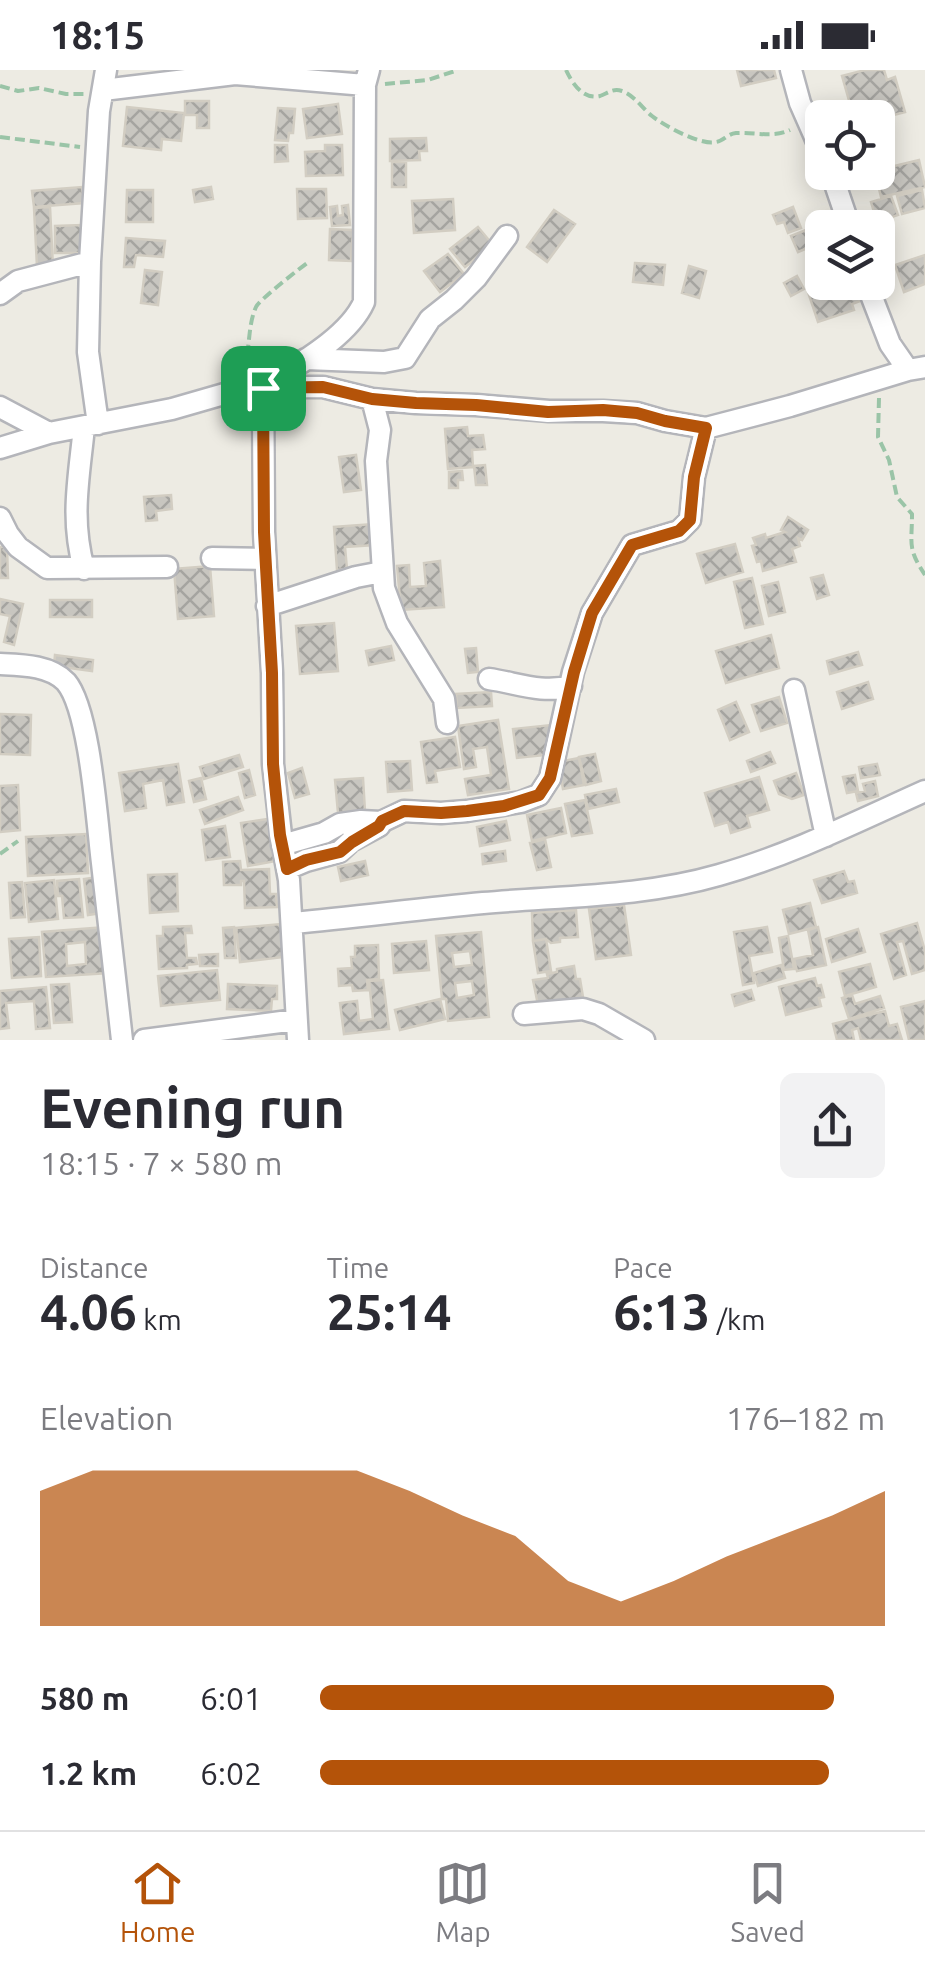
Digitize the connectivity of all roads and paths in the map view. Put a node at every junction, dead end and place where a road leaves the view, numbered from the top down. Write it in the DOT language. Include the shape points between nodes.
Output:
graph roads {
  1 [pos="458,70"];
  2 [pos="566,70"];
  3 [pos="790,70"];
  4 [pos="367,78"];
  5 [pos="104,80"];
  6 [pos="0,86"];
  7 [pos="805,112"];
  8 [pos="805,122"];
  9 [pos="0,138"];
  10 [pos="98,148"];
  11 [pos="507,236"];
  12 [pos="310,261"];
  13 [pos="90,262"];
  14 [pos="0,294"];
  15 [pos="873,300"];
  16 [pos="306,359"];
  17 [pos="916,368"];
  18 [pos="882,378"];
  19 [pos="263,388"];
  20 [pos="231,392"];
  21 [pos="372,399"];
  22 [pos="0,407"];
  23 [pos="91,426"];
  24 [pos="706,428"];
  25 [pos="49,433"];
  26 [pos="0,448"];
  27 [pos="0,518"];
  28 [pos="212,558"];
  29 [pos="266,559"];
  30 [pos="166,567"];
  31 [pos="84,569"];
  32 [pos="382,572"];
  33 [pos="925,575"];
  34 [pos="268,606"];
  35 [pos="0,664"];
  36 [pos="489,679"];
  37 [pos="570,686"];
  38 [pos="794,690"];
  39 [pos="447,723"];
  40 [pos="925,791"];
  41 [pos="382,821"];
  42 [pos="826,836"];
  43 [pos="18,841"];
  44 [pos="282,845"];
  45 [pos="0,854"];
  46 [pos="287,869"];
  47 [pos="293,923"];
  48 [pos="524,1014"];
  49 [pos="297,1030"];
  50 [pos="122,1040"];
  51 [pos="144,1040"];
  52 [pos="644,1040"];
  1 -- 4 [label="path" via="428,80"];
  2 -- 8 [label="path" via="581,92 596,97 623,91 656,119 705,142 737,133 777,135"];
  3 -- 7 [label="street"];
  4 -- 5 [label="street" via="235,74"];
  4 -- 16 [label="street" via="364,302 346,328"];
  5 -- 6 [label="path" via="90,93"];
  5 -- 10 [label="street"];
  9 -- 10 [label="path"];
  10 -- 13 [label="street"];
  11 -- 16 [label="street" via="476,278 430,319 402,360"];
  12 -- 20 [label="path" via="259,302 248,357"];
  13 -- 14 [label="street" via="13,283"];
  13 -- 23 [label="street"];
  15 -- 17 [label="street" via="890,344"];
  16 -- 19 [label="street"];
  17 -- 18 [label="street"];
  18 -- 24 [label="street"];
  18 -- 33 [label="path" via="878,438 897,497 912,514 911,546"];
  19 -- 20 [label="street"];
  19 -- 21 [label="street" via="323,387"];
  19 -- 29 [label="street"];
  20 -- 23 [label="street"];
  21 -- 24 [label="street" via="603,410"];
  21 -- 32 [label="street" via="380,430"];
  22 -- 25 [label="street"];
  23 -- 25 [label="street"];
  23 -- 31 [label="street" via="75,525"];
  24 -- 37 [label="street" via="690,520 679,531 632,545 592,613"];
  25 -- 26 [label="street"];
  27 -- 31 [label="street" via="18,548 47,568"];
  28 -- 29 [label="street"];
  29 -- 34 [label="street"];
  30 -- 31 [label="street"];
  32 -- 34 [label="street"];
  32 -- 39 [label="street" via="397,623 444,699"];
  34 -- 44 [label="street"];
  35 -- 50 [label="street" via="58,676 80,708"];
  36 -- 37 [label="street" via="532,689"];
  37 -- 41 [label="street" via="550,778 539,795 467,811 404,811"];
  38 -- 42 [label="street"];
  40 -- 42 [label="street"];
  41 -- 44 [label="street" via="340,824"];
  41 -- 46 [label="street" via="340,852"];
  42 -- 47 [label="street" via="720,875 622,894"];
  43 -- 45 [label="path"];
  44 -- 46 [label="street"];
  46 -- 47 [label="street"];
  47 -- 49 [label="street"];
  48 -- 52 [label="street" via="584,1009"];
  49 -- 51 [label="street"];
}
